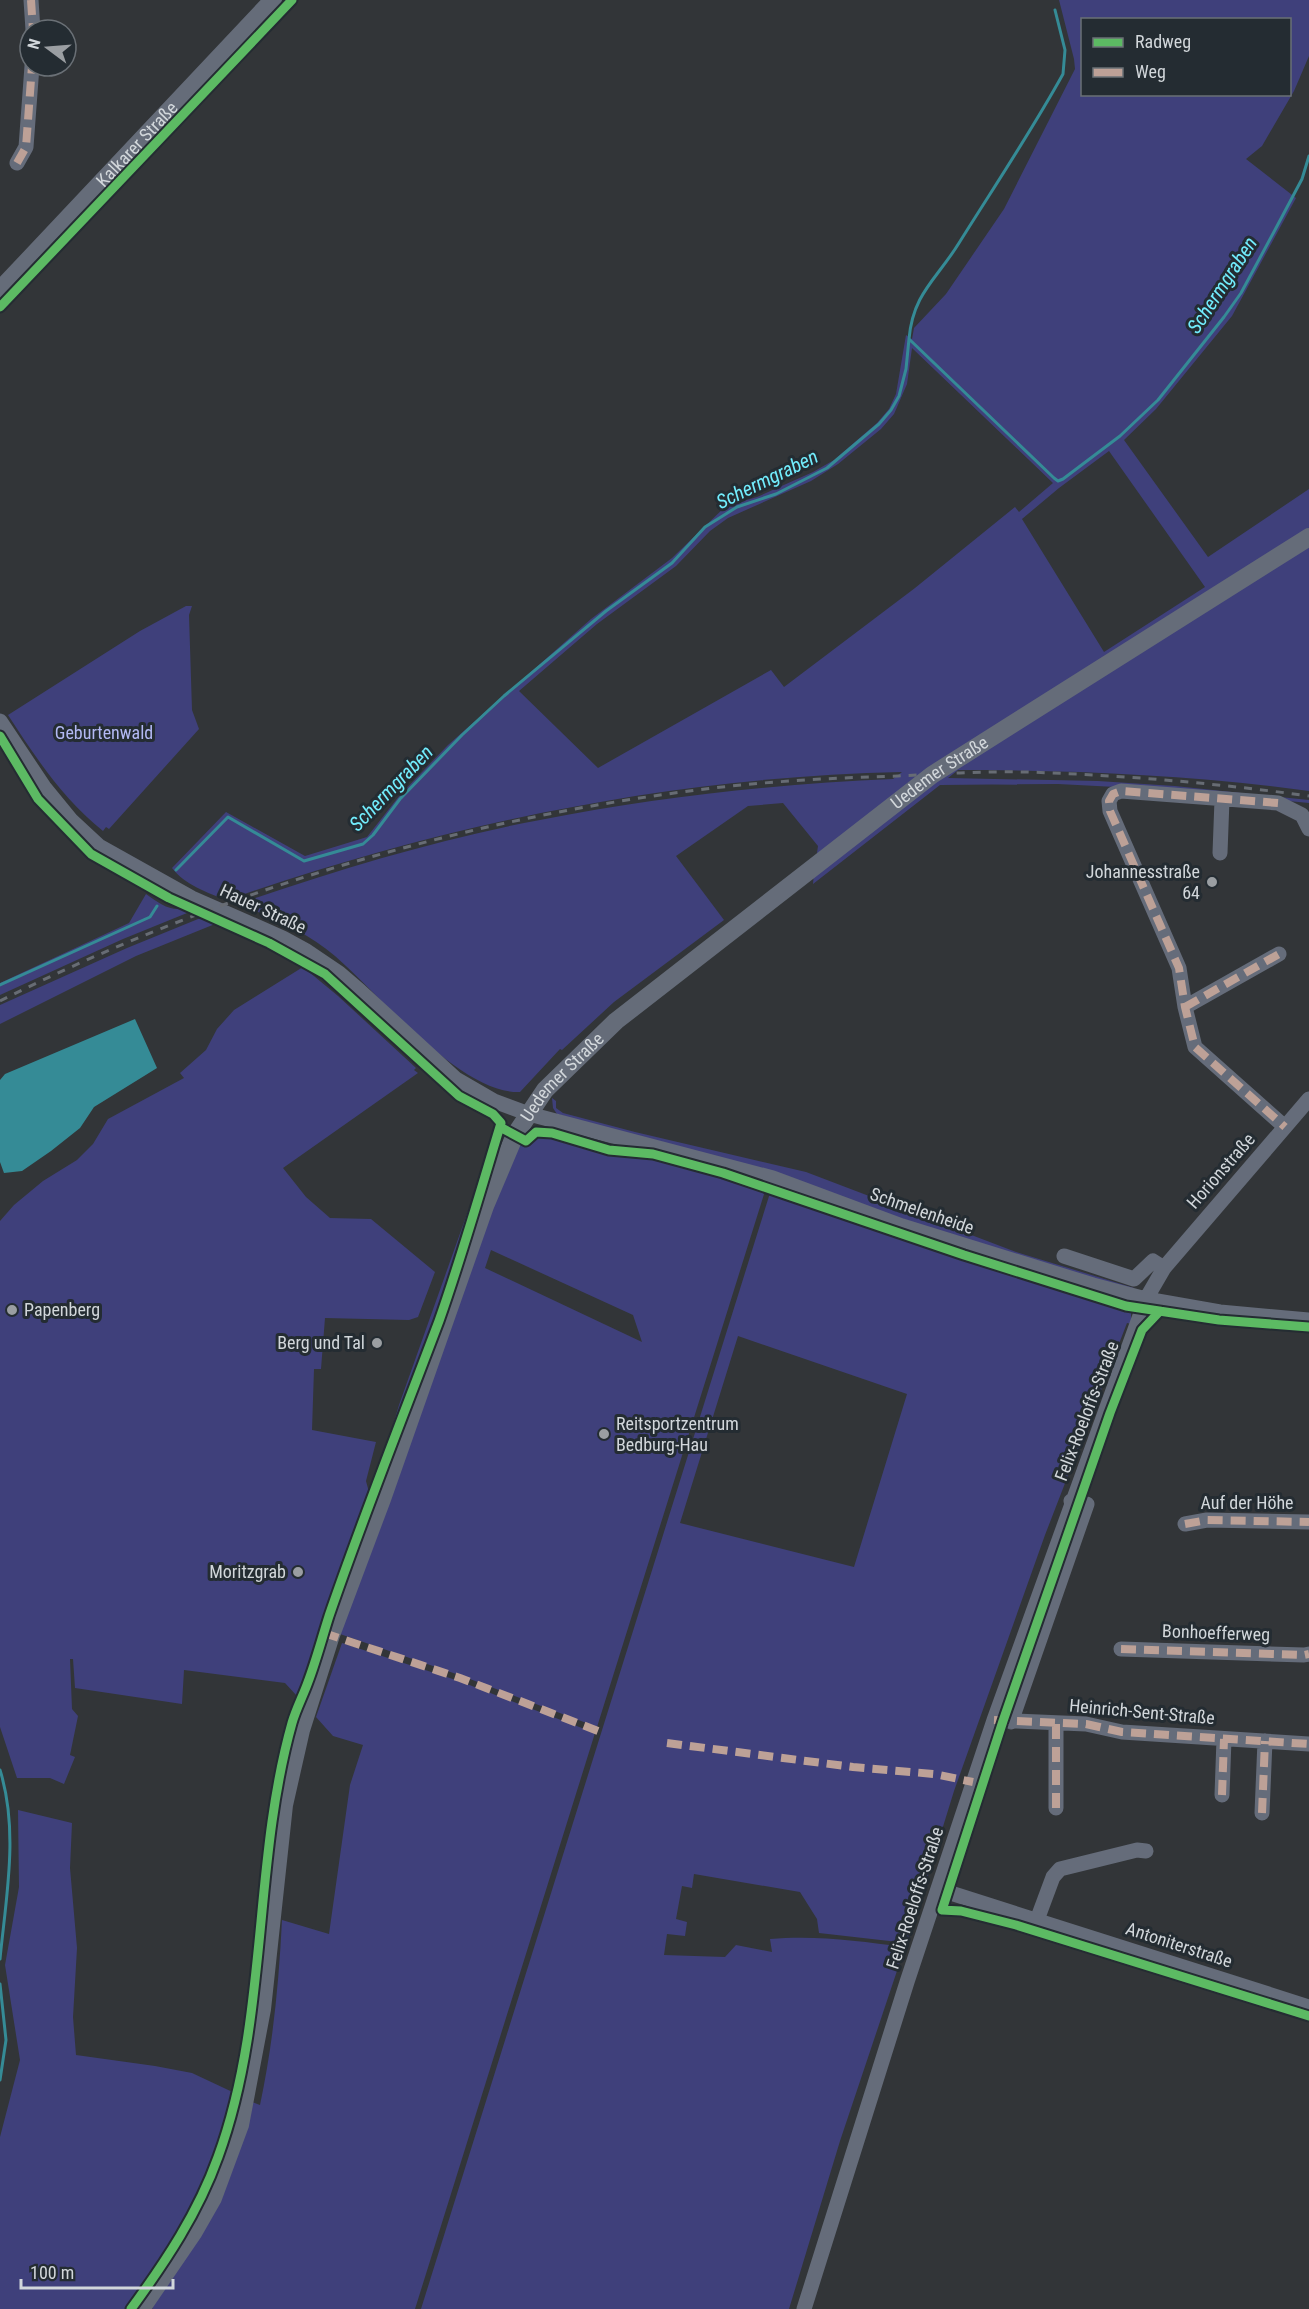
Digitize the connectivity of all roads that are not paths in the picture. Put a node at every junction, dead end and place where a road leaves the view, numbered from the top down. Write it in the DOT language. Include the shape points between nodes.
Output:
graph roads {
  1 [pos="32,0"];
  2 [pos="273,0"];
  3 [pos="33,18"];
  4 [pos="32,78"];
  5 [pos="17,163"];
  6 [pos="0,290"];
  7 [pos="1309,537"];
  8 [pos="0,721"];
  9 [pos="1222,800"];
  10 [pos="1309,829"];
  11 [pos="1220,853"];
  12 [pos="1280,954"];
  13 [pos="1185,1007"];
  14 [pos="1309,1099"];
  15 [pos="529,1114"];
  16 [pos="1285,1127"];
  17 [pos="1064,1256"];
  18 [pos="1164,1268"];
  19 [pos="1146,1299"];
  20 [pos="1309,1320"];
  21 [pos="1071,1501"];
  22 [pos="1309,1522"];
  23 [pos="1185,1524"];
  24 [pos="1121,1649"];
  25 [pos="1309,1653"];
  26 [pos="994,1720"];
  27 [pos="1011,1722"];
  28 [pos="1056,1724"];
  29 [pos="1224,1739"];
  30 [pos="1265,1742"];
  31 [pos="1309,1744"];
  32 [pos="1222,1795"];
  33 [pos="1056,1808"];
  34 [pos="1262,1813"];
  35 [pos="1146,1851"];
  36 [pos="938,1888"];
  37 [pos="1037,1920"];
  38 [pos="1309,2007"];
  39 [pos="141,2309"];
  40 [pos="804,2309"];
  1 -- 3 [label="street"];
  2 -- 6 [label="main road, Kalkarer Straße"];
  4 -- 5 [label="street" via="26,147"];
  7 -- 15 [label="main road, Uedemer Straße" via="932,775 616,1021 545,1090"];
  8 -- 15 [label="street, Hauer Straße" via="50,795 99,846 192,898 306,950 353,985 456,1079 494,1101"];
  9 -- 10 [label="street" via="1278,803 1302,815"];
  9 -- 11 [label="street"];
  9 -- 13 [label="street" via="1121,791 1109,801 1110,812 1179,968"];
  12 -- 13 [label="street"];
  13 -- 16 [label="street" via="1195,1047"];
  14 -- 16 [label="street, Horionstraße"];
  15 -- 19 [label="street, Schmelenheide" via="773,1178 922,1232"];
  15 -- 39 [label="main road, Uedemer Straße" via="507,1152 485,1206 330,1635 301,1730 284,1805 262,2008 240,2125 213,2198"];
  16 -- 18 [label="street, Horionstraße"];
  17 -- 18 [label="street" via="1134,1279 1153,1261"];
  18 -- 19 [label="street, Horionstraße"];
  19 -- 20 [label="street, Schmelenheide" via="1220,1312"];
  19 -- 21 [label="street, Felix-Roeloffs-Straße"];
  21 -- 26 [label="street, Felix-Roeloffs-Straße"];
  21 -- 27 [label="street, Felix-Roeloffs-Straße" via="1087,1504"];
  22 -- 23 [label="street, Auf der Höhe" via="1208,1520"];
  24 -- 25 [label="street, Bonhoefferweg"];
  26 -- 27 [label="street, Heinrich-Sent-Straße"];
  26 -- 36 [label="street, Felix-Roeloffs-Straße"];
  27 -- 28 [label="street, Heinrich-Sent-Straße"];
  28 -- 29 [label="street, Heinrich-Sent-Straße"];
  28 -- 33 [label="street, Heinrich-Sent-Straße"];
  29 -- 30 [label="street, Heinrich-Sent-Straße"];
  29 -- 32 [label="street, Heinrich-Sent-Straße"];
  30 -- 31 [label="street, Heinrich-Sent-Straße"];
  30 -- 34 [label="street"];
  35 -- 37 [label="street" via="1060,1869 1053,1877"];
  36 -- 37 [label="street, Antoniterstraße"];
  36 -- 40 [label="street, Felix-Roeloffs-Straße"];
  37 -- 38 [label="street, Antoniterstraße"];
}
